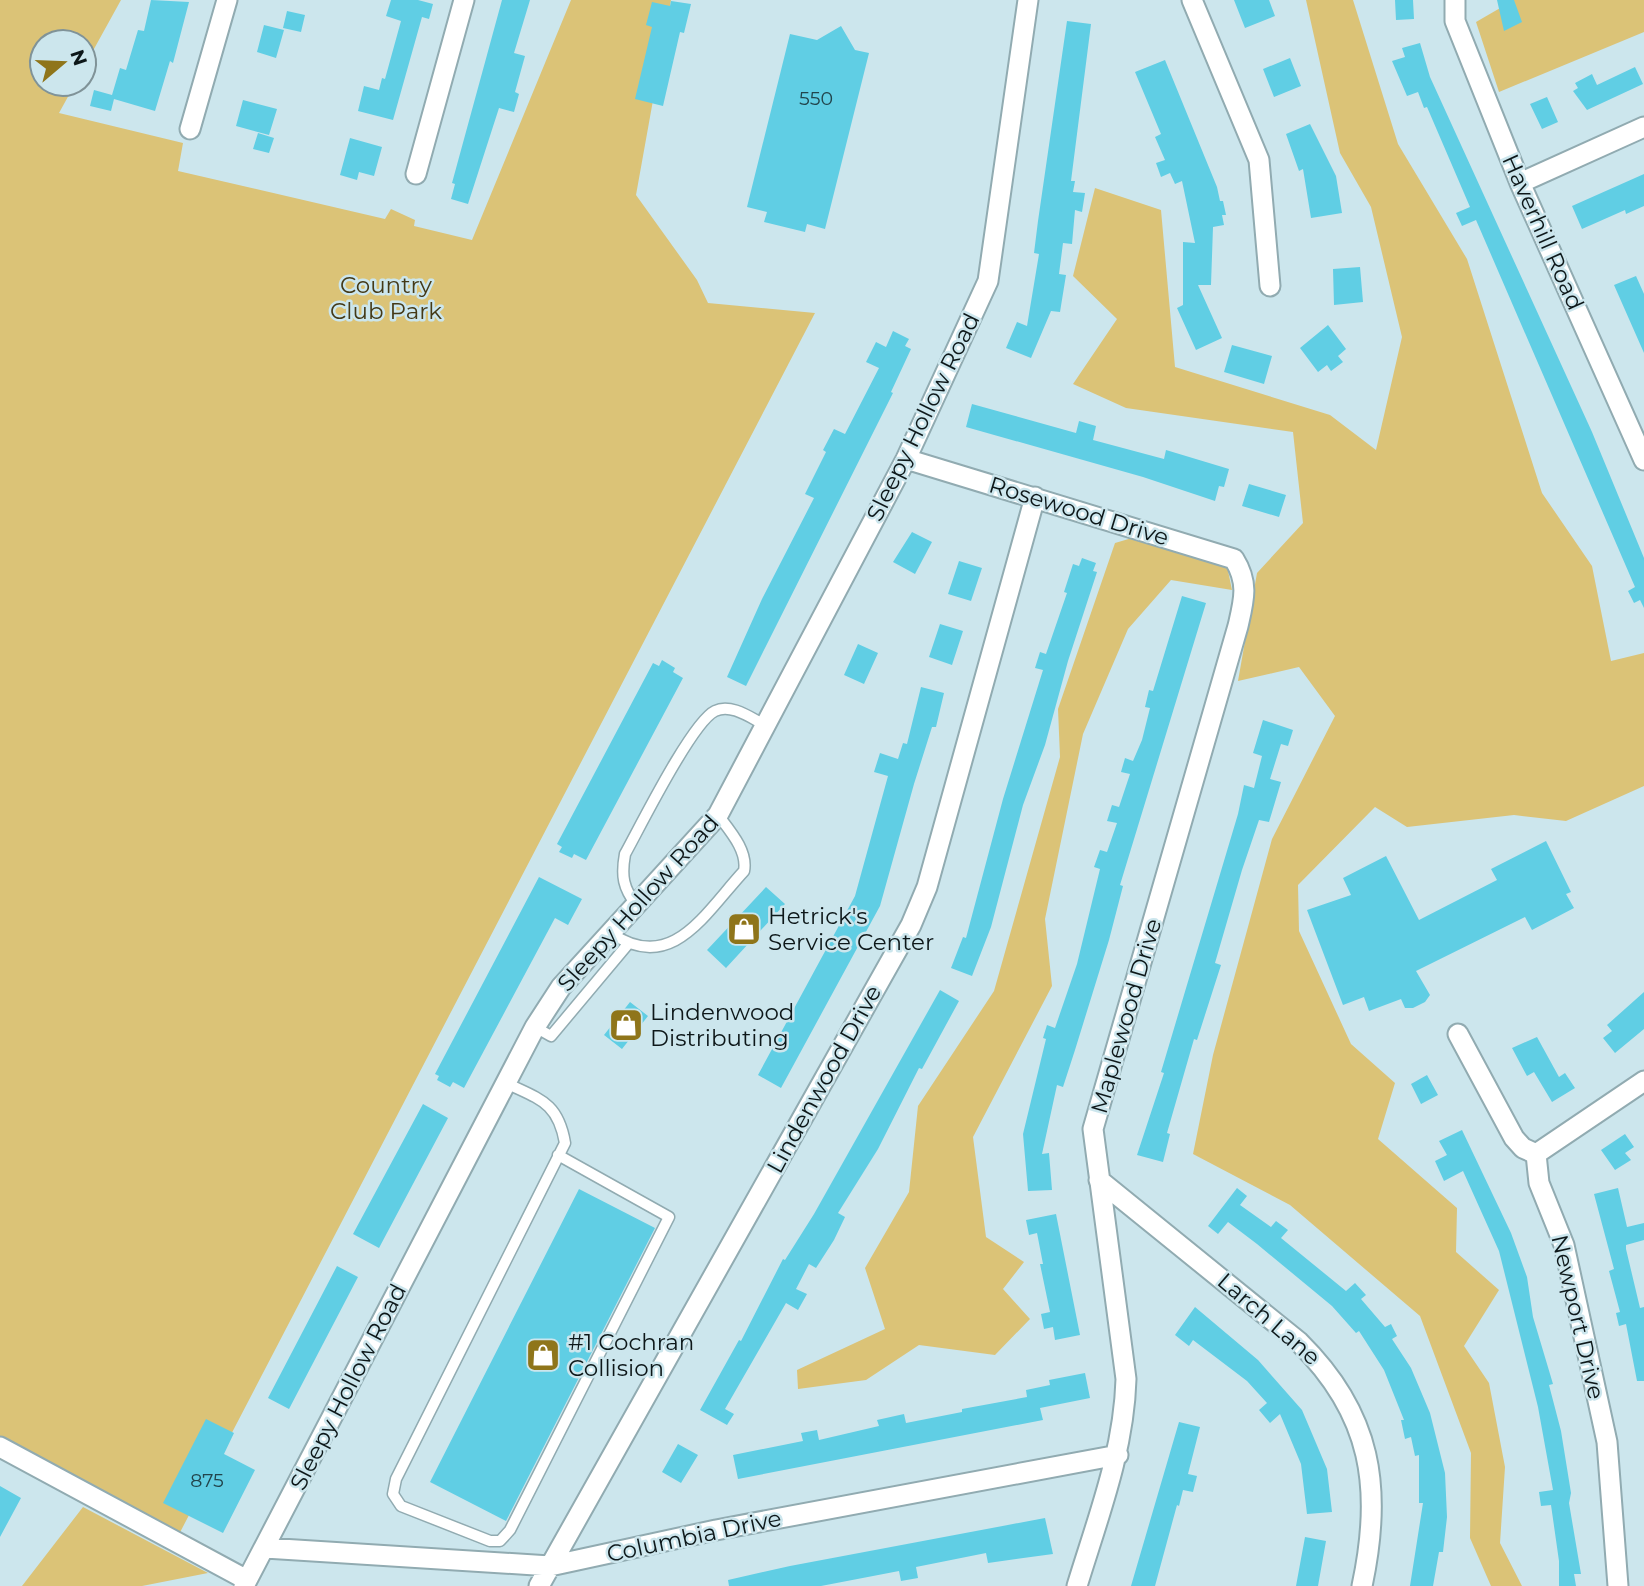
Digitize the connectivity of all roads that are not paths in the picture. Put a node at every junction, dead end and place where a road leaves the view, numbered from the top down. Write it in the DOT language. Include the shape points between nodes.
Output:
graph roads {
  1 [pos="227,0"];
  2 [pos="464,0"];
  3 [pos="1028,0"];
  4 [pos="1192,0"];
  5 [pos="1455,0"];
  6 [pos="1644,127"];
  7 [pos="190,129"];
  8 [pos="416,174"];
  9 [pos="1520,183"];
  10 [pos="1270,286"];
  11 [pos="906,460"];
  12 [pos="1644,460"];
  13 [pos="1035,497"];
  14 [pos="1244,574"];
  15 [pos="765,725"];
  16 [pos="718,815"];
  17 [pos="636,906"];
  18 [pos="611,933"];
  19 [pos="628,944"];
  20 [pos="535,1027"];
  21 [pos="1458,1034"];
  22 [pos="1644,1081"];
  23 [pos="506,1083"];
  24 [pos="1536,1154"];
  25 [pos="558,1155"];
  26 [pos="1100,1180"];
  27 [pos="0,1447"];
  28 [pos="1118,1455"];
  29 [pos="490,1541"];
  30 [pos="265,1548"];
  31 [pos="485,1562"];
  32 [pos="550,1566"];
  33 [pos="245,1583"];
  34 [pos="539,1586"];
  35 [pos="1077,1586"];
  36 [pos="1362,1586"];
  37 [pos="1618,1586"];
  1 -- 7 [label="street"];
  2 -- 8 [label="street"];
  3 -- 11 [label="street, Sleepy Hollow Road" via="988,281"];
  4 -- 10 [label="street" via="1259,160"];
  5 -- 9 [label="street, Haverhill Road" via="1455,21"];
  6 -- 9 [label="street"];
  9 -- 12 [label="street, Haverhill Road"];
  11 -- 13 [label="street, Rosewood Drive"];
  11 -- 15 [label="street, Sleepy Hollow Road"];
  13 -- 14 [label="street, Rosewood Drive" via="1234,559"];
  13 -- 32 [label="street, Lindenwood Drive" via="922,900"];
  14 -- 26 [label="street, Maplewood Drive" via="1238,626 1093,1129"];
  15 -- 16 [label="street, Sleepy Hollow Road"];
  15 -- 17 [label="lane" via="732,709 715,711 696,729 625,854 621,876"];
  16 -- 17 [label="street, Sleepy Hollow Road"];
  16 -- 19 [label="lane" via="746,862 744,872 688,932 666,947 646,949"];
  17 -- 18 [label="street, Sleepy Hollow Road"];
  18 -- 19 [label="lane"];
  18 -- 20 [label="street, Sleepy Hollow Road" via="561,987"];
  19 -- 20 [label="lane" via="551,1036"];
  20 -- 23 [label="street, Sleepy Hollow Road"];
  21 -- 24 [label="street" via="1514,1138"];
  22 -- 24 [label="street"];
  23 -- 25 [label="lane" via="548,1104 561,1121 565,1143"];
  23 -- 30 [label="street, Sleepy Hollow Road"];
  24 -- 37 [label="street, Newport Drive" via="1539,1182 1564,1245 1607,1442"];
  25 -- 29 [label="lane" via="396,1479 393,1494 401,1506"];
  25 -- 29 [label="lane" via="668,1217 510,1530 500,1541"];
  26 -- 28 [label="street, Maplewood Drive" via="1126,1379"];
  26 -- 36 [label="street, Larch Lane" via="1299,1342 1325,1367 1346,1398 1371,1475 1372,1516"];
  27 -- 33 [label="street"];
  28 -- 32 [label="street, Columbia Drive"];
  28 -- 35 [label="street, Maplewood Drive"];
  29 -- 31 [label="lane"];
  30 -- 31 [label="street, Columbia Drive"];
  30 -- 33 [label="street, Sleepy Hollow Road"];
  31 -- 32 [label="street, Columbia Drive"];
  32 -- 34 [label="street, Lindenwood Drive"];
}
